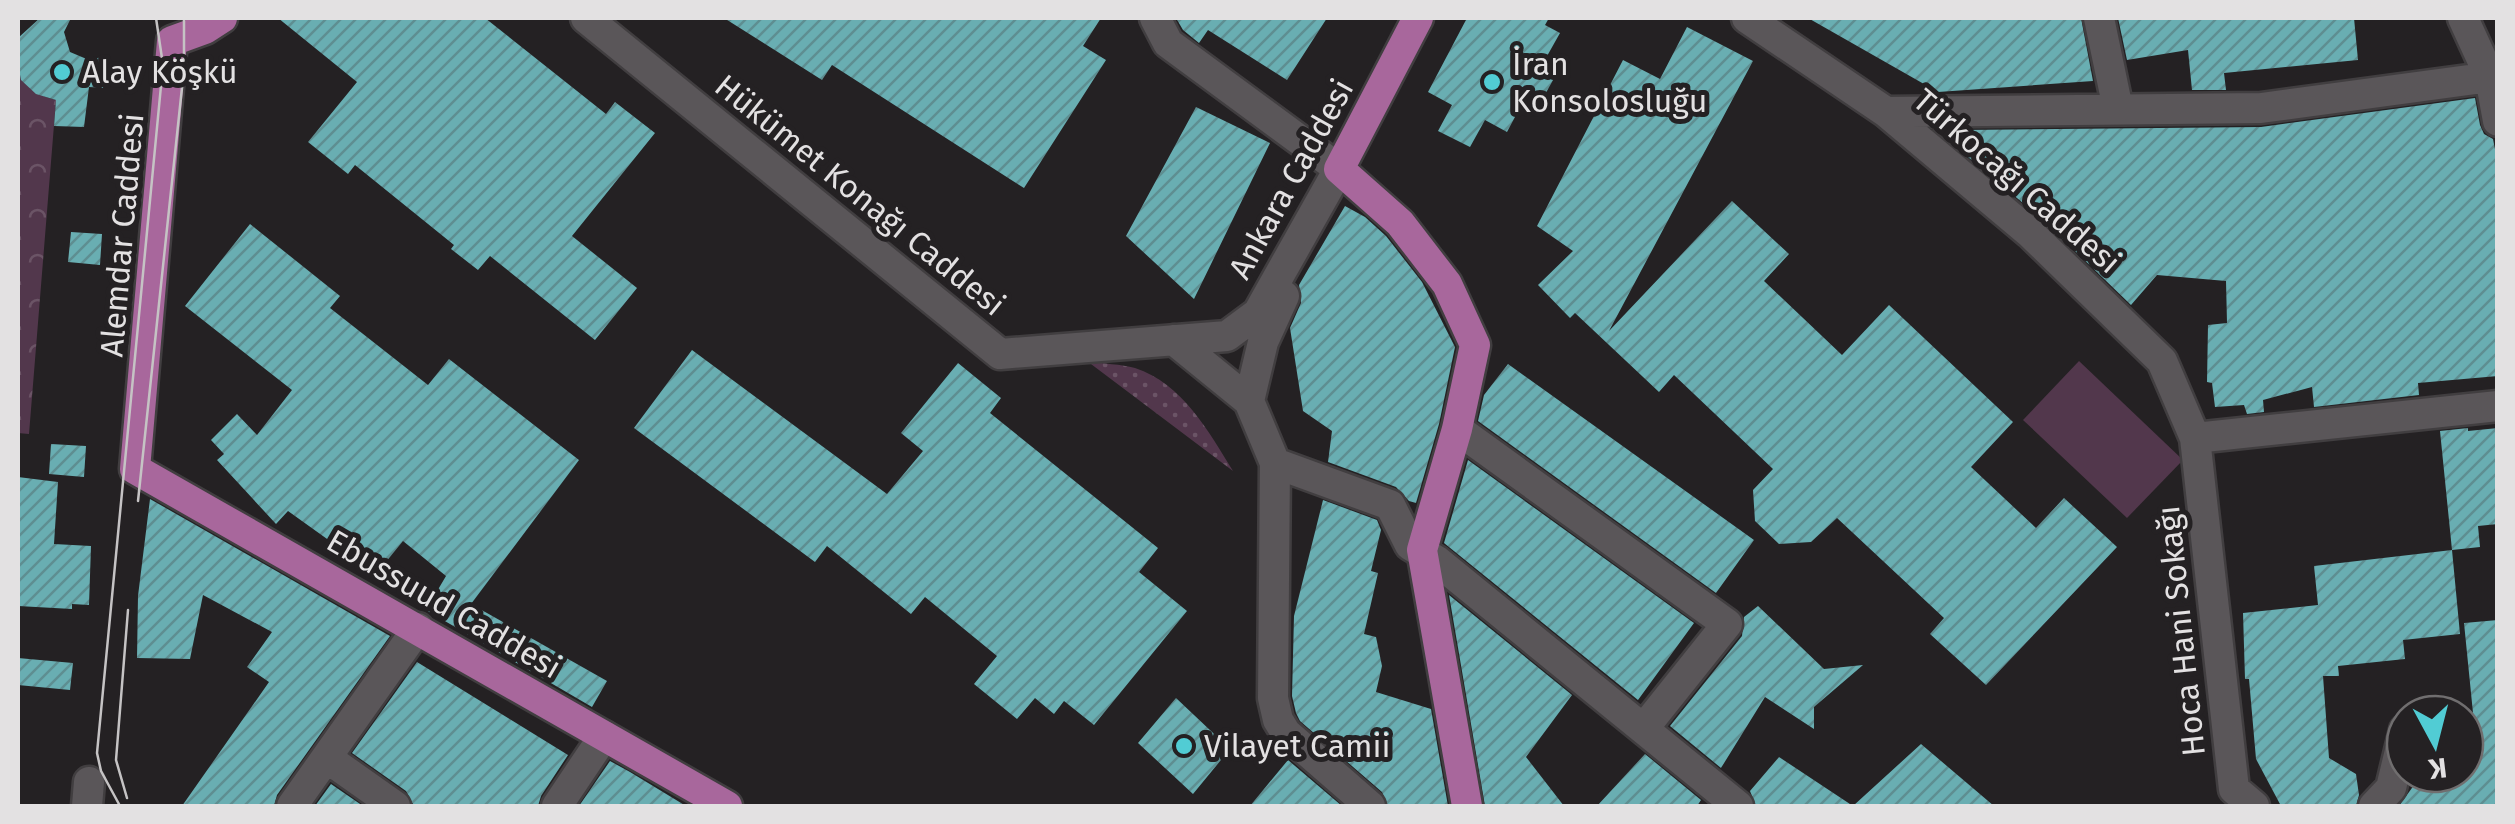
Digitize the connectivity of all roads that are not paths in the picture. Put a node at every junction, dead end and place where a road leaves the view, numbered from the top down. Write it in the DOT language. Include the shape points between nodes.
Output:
graph roads {
  1 [pos="222,18"];
  2 [pos="586,18"];
  3 [pos="1155,18"];
  4 [pos="1418,18"];
  5 [pos="1747,18"];
  6 [pos="2100,18"];
  7 [pos="2462,18"];
  8 [pos="171,29"];
  9 [pos="2492,67"];
  10 [pos="2118,109"];
  11 [pos="1886,112"];
  12 [pos="2498,121"];
  13 [pos="1344,174"];
  14 [pos="1174,340"];
  15 [pos="1248,401"];
  16 [pos="2498,406"];
  17 [pos="1457,429"];
  18 [pos="2195,438"];
  19 [pos="136,460"];
  20 [pos="1275,464"];
  21 [pos="1422,550"];
  22 [pos="418,628"];
  23 [pos="1644,728"];
  24 [pos="604,736"];
  25 [pos="327,758"];
  26 [pos="2250,805"];
  27 [pos="292,806"];
  28 [pos="394,806"];
  29 [pos="557,806"];
  30 [pos="727,806"];
  31 [pos="1370,806"];
  32 [pos="1466,806"];
  33 [pos="1738,806"];
  1 -- 8 [label="main road" via="205,29"];
  2 -- 14 [label="street, Hükümet Konağı Caddesi" via="1000,354"];
  3 -- 13 [label="street" via="1168,43"];
  4 -- 13 [label="main road, Ankara Caddesi"];
  5 -- 11 [label="street, Türkocağı Caddesi"];
  6 -- 10 [label="street"];
  7 -- 9 [label="street"];
  8 -- 19 [label="main road, Alemdar Caddesi"];
  9 -- 10 [label="street" via="2261,108"];
  9 -- 12 [label="street"];
  10 -- 11 [label="street"];
  11 -- 18 [label="street, Türkocağı Caddesi" via="2030,233 2162,361"];
  13 -- 14 [label="street, Ankara Caddesi" via="1258,313 1227,336"];
  13 -- 15 [label="street, Ankara Caddesi" via="1271,319"];
  13 -- 17 [label="main road" via="1400,223 1448,284 1476,345"];
  14 -- 15 [label="street"];
  15 -- 20 [label="street"];
  16 -- 18 [label="street"];
  17 -- 21 [label="main road"];
  17 -- 23 [label="street" via="1727,624"];
  18 -- 26 [label="street, Hoca Hani Sokağı" via="2234,789"];
  19 -- 22 [label="main road, Ebussuud Caddesi" via="134,469"];
  20 -- 21 [label="street" via="1390,506 1410,545"];
  20 -- 31 [label="street" via="1278,720"];
  21 -- 23 [label="street"];
  21 -- 32 [label="main road"];
  22 -- 24 [label="main road, Ebussuud Caddesi"];
  22 -- 25 [label="street"];
  23 -- 33 [label="street"];
  24 -- 29 [label="street"];
  24 -- 30 [label="main road, Ebussuud Caddesi"];
  25 -- 27 [label="street"];
  25 -- 28 [label="street"];
}
